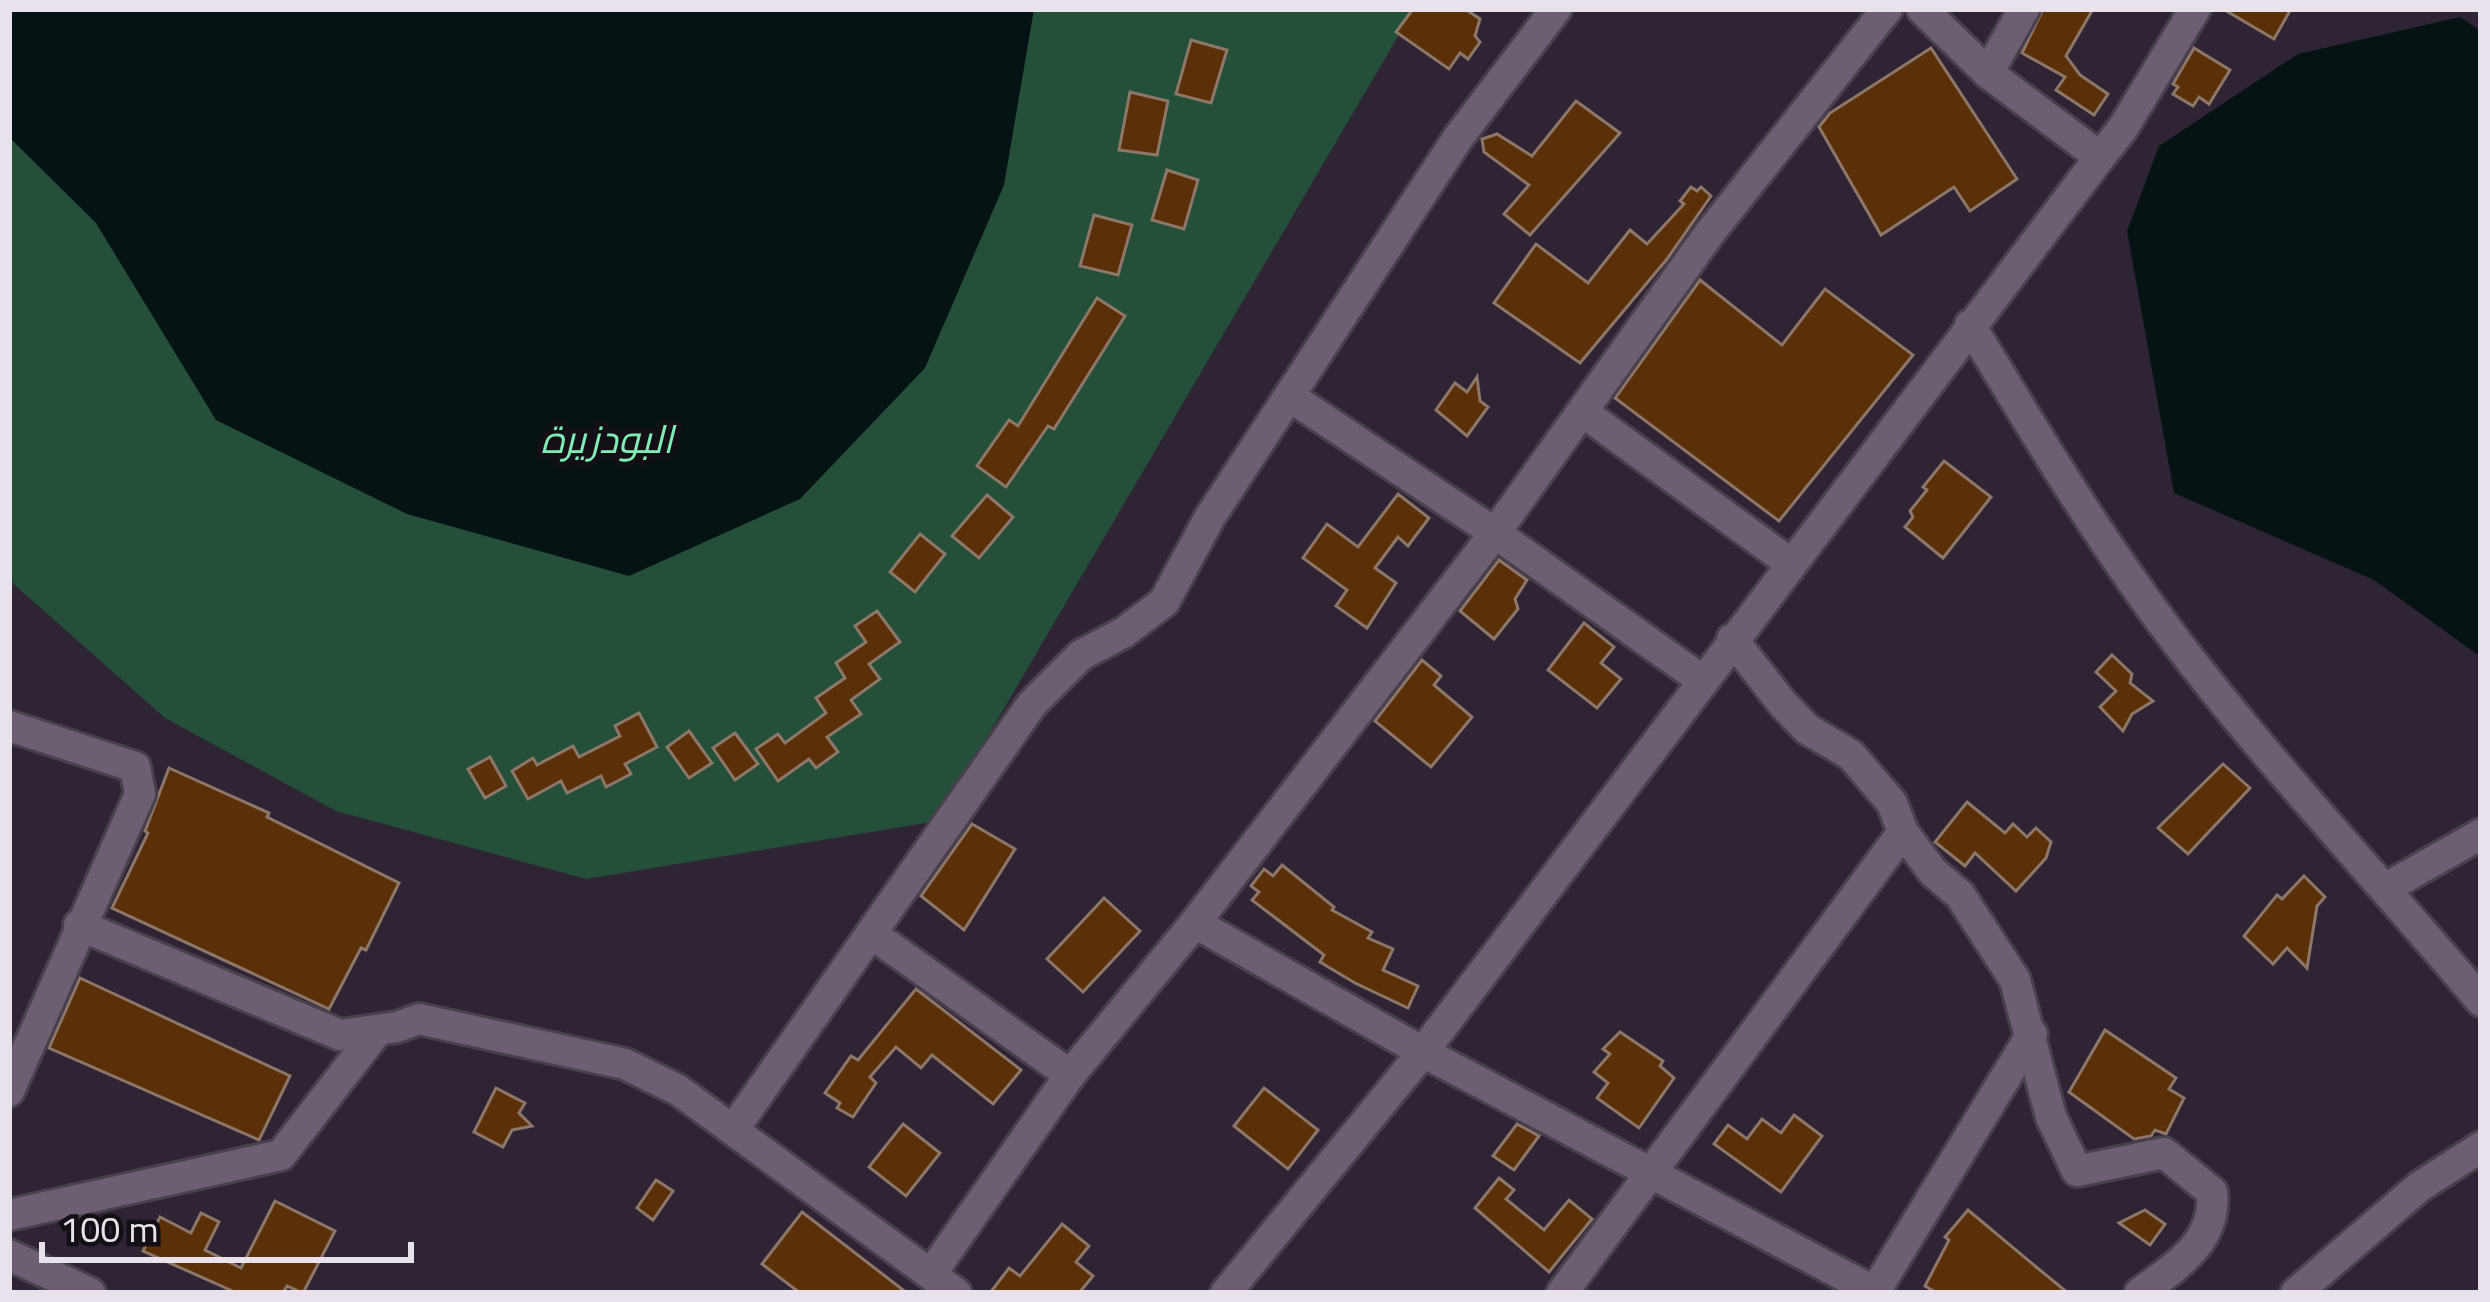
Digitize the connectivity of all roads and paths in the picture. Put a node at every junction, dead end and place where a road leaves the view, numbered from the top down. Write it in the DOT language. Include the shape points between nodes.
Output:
graph roads {
  1 [pos="1556,9"];
  2 [pos="1886,9"];
  3 [pos="1922,9"];
  4 [pos="2024,9"];
  5 [pos="2195,9"];
  6 [pos="1988,73"];
  7 [pos="2100,157"];
  8 [pos="1970,325"];
  9 [pos="1289,396"];
  10 [pos="1583,412"];
  11 [pos="1495,533"];
  12 [pos="1790,563"];
  13 [pos="1732,639"];
  14 [pos="1702,680"];
  15 [pos="9,726"];
  16 [pos="1904,832"];
  17 [pos="2481,834"];
  18 [pos="2386,888"];
  19 [pos="1195,923"];
  20 [pos="79,925"];
  21 [pos="872,934"];
  22 [pos="2481,1000"];
  23 [pos="377,1031"];
  24 [pos="2032,1034"];
  25 [pos="1423,1052"];
  26 [pos="1070,1075"];
  27 [pos="9,1091"];
  28 [pos="733,1130"];
  29 [pos="2481,1147"];
  30 [pos="1648,1172"];
  31 [pos="9,1215"];
  32 [pos="9,1255"];
  33 [pos="944,1284"];
  34 [pos="90,1293"];
  35 [pos="1226,1293"];
  36 [pos="1562,1293"];
  37 [pos="1874,1293"];
  38 [pos="2140,1293"];
  39 [pos="2296,1293"];
  1 -- 9 [label="street" via="1458,138"];
  2 -- 10 [label="street" via="1709,234"];
  3 -- 6 [label="street"];
  4 -- 6 [label="street"];
  5 -- 7 [label="street"];
  6 -- 7 [label="street"];
  7 -- 8 [label="street"];
  8 -- 12 [label="street"];
  8 -- 18 [label="street" via="2144,597"];
  9 -- 11 [label="street"];
  9 -- 21 [label="street" via="1164,602 1081,655 1032,704"];
  10 -- 11 [label="street"];
  10 -- 12 [label="street"];
  11 -- 14 [label="street"];
  11 -- 19 [label="street"];
  12 -- 13 [label="street"];
  13 -- 14 [label="street"];
  13 -- 16 [label="street" via="1808,729 1851,754 1892,803"];
  14 -- 25 [label="street"];
  15 -- 20 [label="street" via="135,767 140,780"];
  16 -- 24 [label="street" via="1960,895 2015,980"];
  16 -- 30 [label="street"];
  17 -- 18 [label="street"];
  18 -- 22 [label="street"];
  19 -- 25 [label="street"];
  19 -- 26 [label="street"];
  20 -- 23 [label="street" via="340,1035"];
  20 -- 27 [label="street"];
  21 -- 26 [label="street"];
  21 -- 28 [label="street"];
  23 -- 28 [label="street" via="419,1019 625,1064"];
  23 -- 31 [label="street" via="281,1155"];
  24 -- 37 [label="street"];
  24 -- 38 [label="street" via="2050,1117 2077,1171 2164,1154 2212,1192 2215,1216 2189,1257"];
  25 -- 30 [label="street"];
  25 -- 35 [label="street"];
  26 -- 33 [label="street"];
  28 -- 33 [label="street"];
  29 -- 39 [label="street" via="2419,1187"];
  30 -- 36 [label="street"];
  30 -- 37 [label="street"];
  32 -- 34 [label="street"];
}
